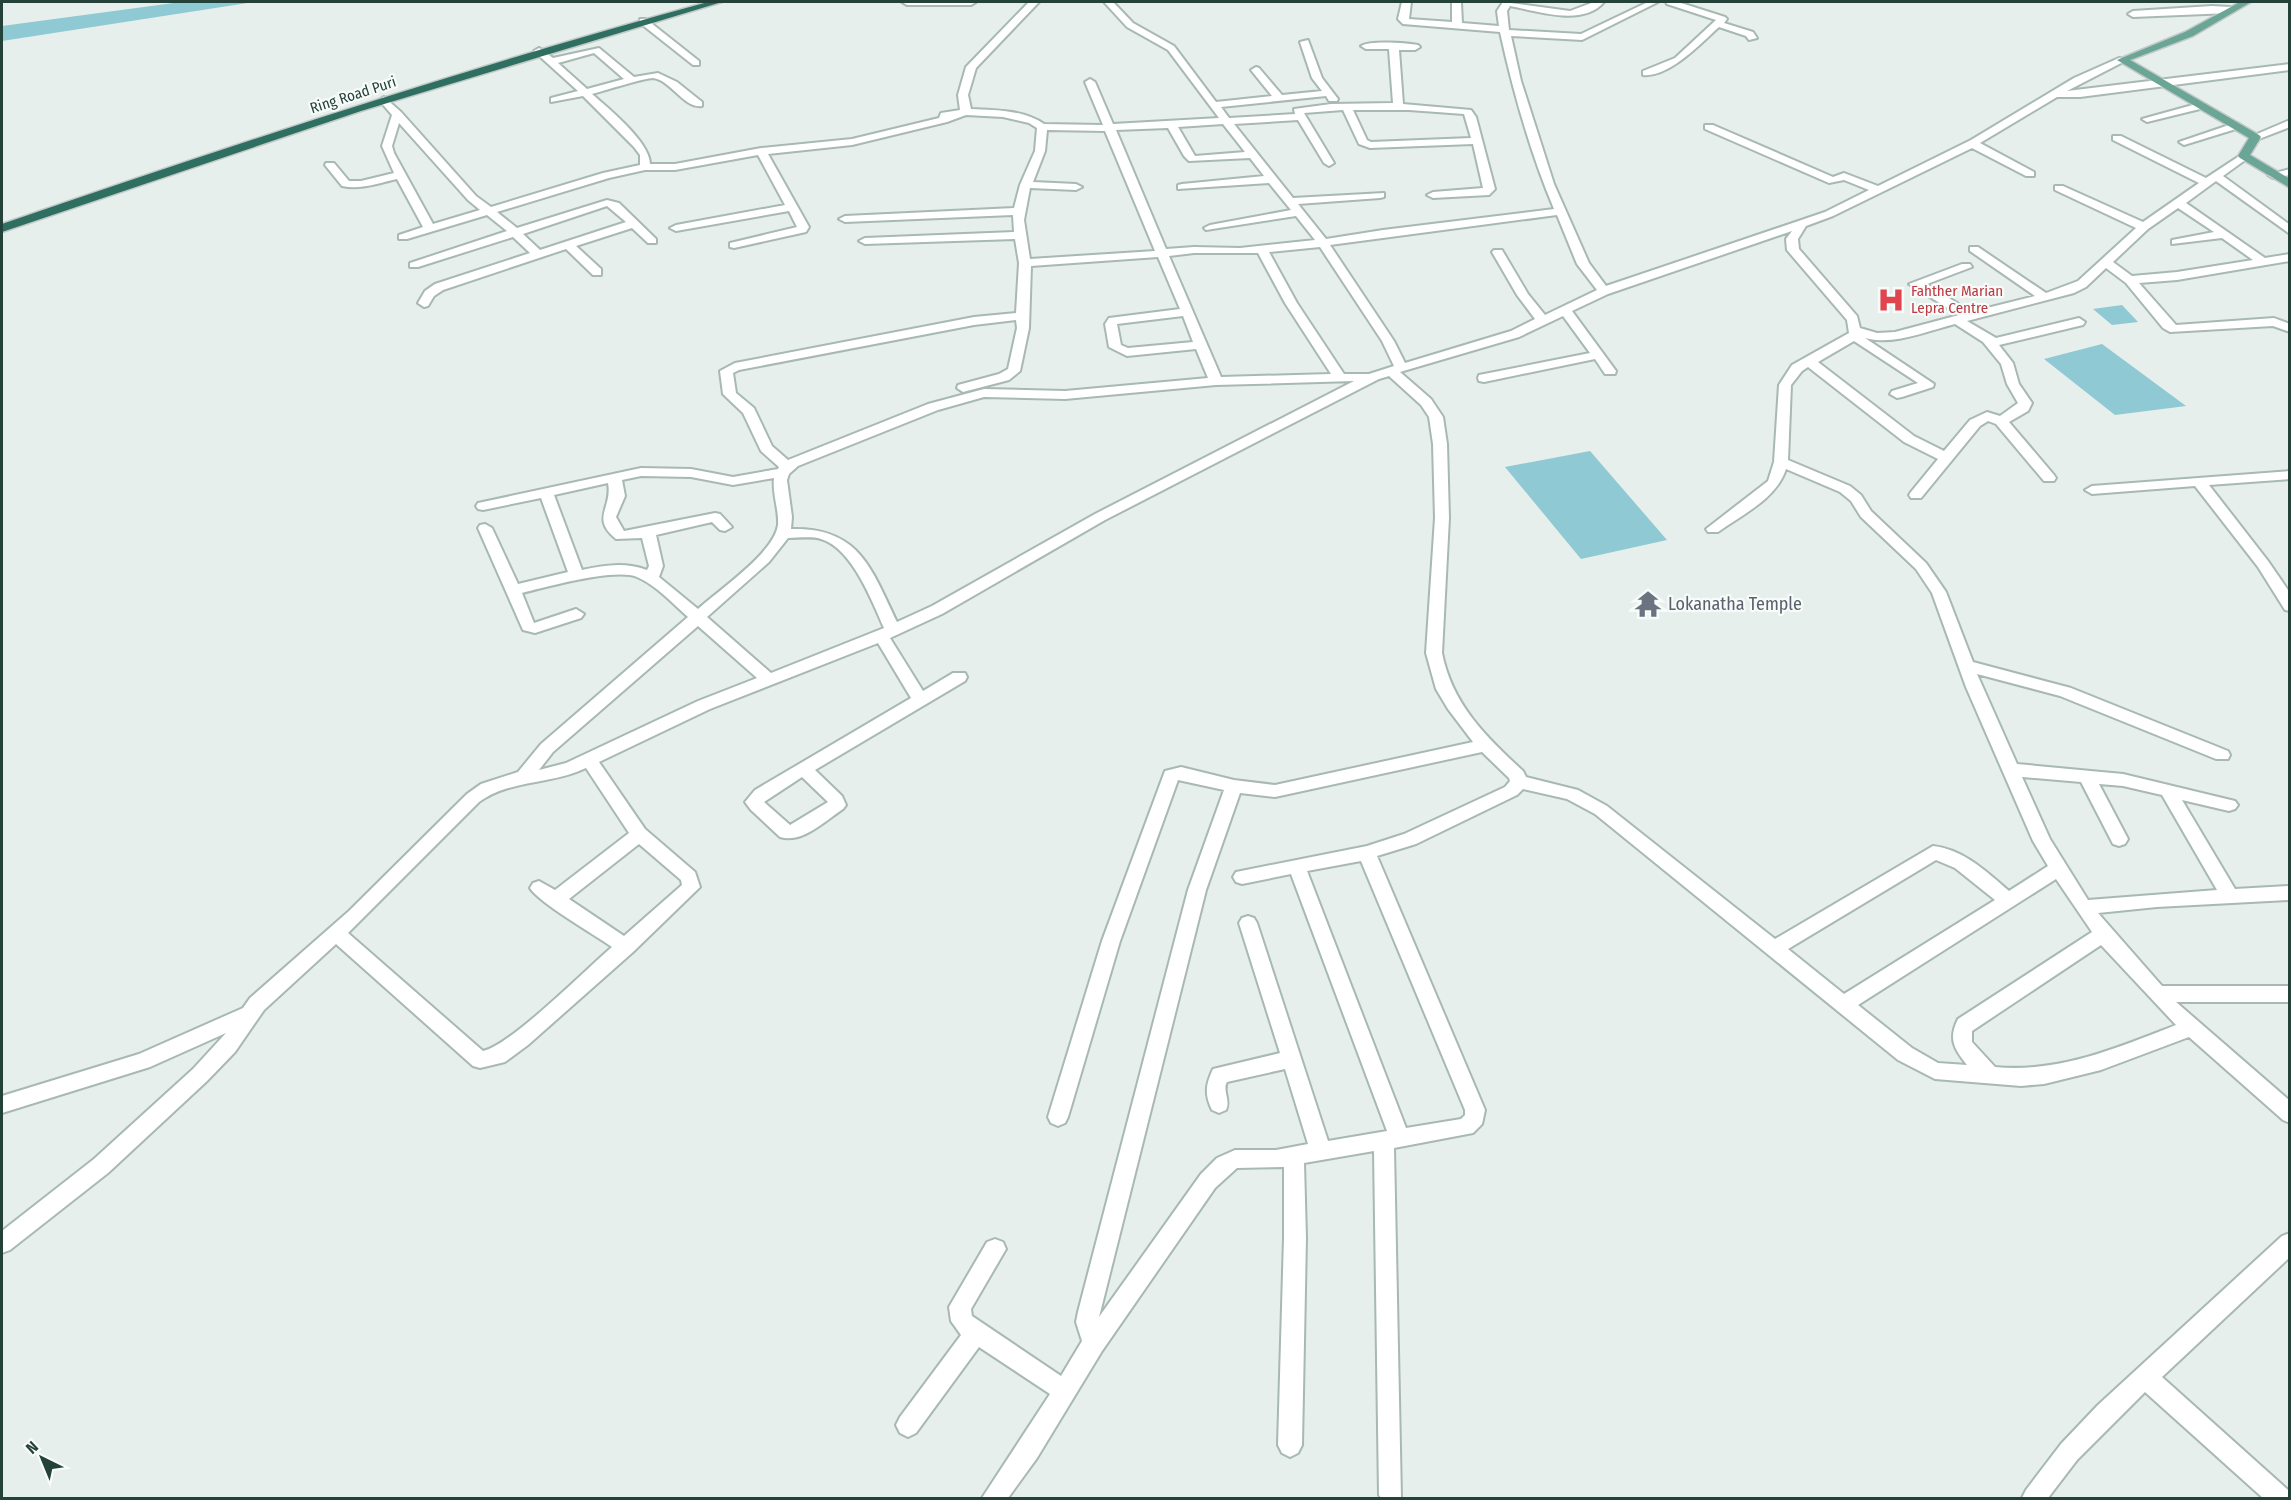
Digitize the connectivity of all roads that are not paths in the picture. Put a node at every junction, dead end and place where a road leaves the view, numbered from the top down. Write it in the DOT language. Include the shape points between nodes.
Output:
graph roads {
  1 [pos="693,2"];
  2 [pos="717,2"];
  3 [pos="907,2"];
  4 [pos="940,2"];
  5 [pos="971,2"];
  6 [pos="1034,2"];
  7 [pos="1108,2"];
  8 [pos="1406,2"];
  9 [pos="1457,2"];
  10 [pos="1507,2"];
  11 [pos="1600,2"];
  12 [pos="1654,2"];
  13 [pos="1670,2"];
  14 [pos="2247,2"];
  15 [pos="2230,10"];
  16 [pos="2133,14"];
  17 [pos="643,21"];
  18 [pos="1718,24"];
  19 [pos="1457,26"];
  20 [pos="1505,31"];
  21 [pos="1752,38"];
  22 [pos="1305,42"];
  23 [pos="1394,45"];
  24 [pos="1366,46"];
  25 [pos="1415,47"];
  26 [pos="539,51"];
  27 [pos="2122,60"];
  28 [pos="550,62"];
  29 [pos="696,63"];
  30 [pos="2289,67"];
  31 [pos="1256,70"];
  32 [pos="1647,73"];
  33 [pos="631,80"];
  34 [pos="1090,82"];
  35 [pos="2161,82"];
  36 [pos="584,92"];
  37 [pos="1329,93"];
  38 [pos="2055,94"];
  39 [pos="1278,97"];
  40 [pos="384,100"];
  41 [pos="555,100"];
  42 [pos="698,104"];
  43 [pos="1213,105"];
  44 [pos="2200,106"];
  45 [pos="1343,107"];
  46 [pos="1399,108"];
  47 [pos="960,113"];
  48 [pos="397,114"];
  49 [pos="1301,117"];
  50 [pos="2147,118"];
  51 [pos="1225,120"];
  52 [pos="1171,124"];
  53 [pos="2288,125"];
  54 [pos="2235,126"];
  55 [pos="1042,127"];
  56 [pos="1709,127"];
  57 [pos="1109,128"];
  58 [pos="2255,137"];
  59 [pos="2116,138"];
  60 [pos="1477,141"];
  61 [pos="2184,142"];
  62 [pos="1971,143"];
  63 [pos="761,151"];
  64 [pos="1253,154"];
  65 [pos="2244,156"];
  66 [pos="1329,163"];
  67 [pos="330,165"];
  68 [pos="645,167"];
  69 [pos="2289,172"];
  70 [pos="2030,174"];
  71 [pos="400,175"];
  72 [pos="2273,175"];
  73 [pos="1273,179"];
  74 [pos="2212,179"];
  75 [pos="2289,185"];
  76 [pos="1025,186"];
  77 [pos="1076,186"];
  78 [pos="1182,187"];
  79 [pos="2059,188"];
  80 [pos="1876,189"];
  81 [pos="1380,195"];
  82 [pos="1433,195"];
  83 [pos="1291,201"];
  84 [pos="2179,203"];
  85 [pos="792,207"];
  86 [pos="488,211"];
  87 [pos="1019,211"];
  88 [pos="1562,211"];
  89 [pos="1300,212"];
  90 [pos="2,219"];
  91 [pos="845,219"];
  92 [pos="634,223"];
  93 [pos="1801,225"];
  94 [pos="2144,227"];
  95 [pos="2,228"];
  96 [pos="676,228"];
  97 [pos="1210,228"];
  98 [pos="430,229"];
  99 [pos="2289,231"];
  100 [pos="515,233"];
  101 [pos="2226,234"];
  102 [pos="1020,235"];
  103 [pos="403,237"];
  104 [pos="652,241"];
  105 [pos="865,241"];
  106 [pos="2176,242"];
  107 [pos="1323,243"];
  108 [pos="569,245"];
  109 [pos="734,245"];
  110 [pos="1262,249"];
  111 [pos="1974,249"];
  112 [pos="1498,252"];
  113 [pos="1161,254"];
  114 [pos="538,255"];
  115 [pos="2289,256"];
  116 [pos="2261,260"];
  117 [pos="1024,263"];
  118 [pos="2106,263"];
  119 [pos="414,265"];
  120 [pos="1966,267"];
  121 [pos="597,272"];
  122 [pos="2130,280"];
  123 [pos="1604,291"];
  124 [pos="2046,297"];
  125 [pos="424,303"];
  126 [pos="1565,310"];
  127 [pos="1187,312"];
  128 [pos="1022,316"];
  129 [pos="1962,318"];
  130 [pos="1543,321"];
  131 [pos="2079,322"];
  132 [pos="2289,328"];
  133 [pos="1855,333"];
  134 [pos="1989,341"];
  135 [pos="1201,345"];
  136 [pos="1598,355"];
  137 [pos="1809,361"];
  138 [pos="1396,370"];
  139 [pos="1610,371"];
  140 [pos="1374,376"];
  141 [pos="1340,378"];
  142 [pos="1484,378"];
  143 [pos="1216,381"];
  144 [pos="1897,394"];
  145 [pos="933,407"];
  146 [pos="2001,421"];
  147 [pos="1945,457"];
  148 [pos="1780,462"];
  149 [pos="785,469"];
  150 [pos="2289,475"];
  151 [pos="614,477"];
  152 [pos="2049,478"];
  153 [pos="2198,481"];
  154 [pos="2092,490"];
  155 [pos="546,492"];
  156 [pos="1916,495"];
  157 [pos="483,506"];
  158 [pos="485,528"];
  159 [pos="725,528"];
  160 [pos="1713,529"];
  161 [pos="648,532"];
  162 [pos="783,534"];
  163 [pos="577,577"];
  164 [pos="651,578"];
  165 [pos="513,590"];
  166 [pos="2289,606"];
  167 [pos="576,614"];
  168 [pos="698,617"];
  169 [pos="887,633"];
  170 [pos="1967,666"];
  171 [pos="959,677"];
  172 [pos="769,680"];
  173 [pos="921,700"];
  174 [pos="1485,745"];
  175 [pos="2222,755"];
  176 [pos="589,759"];
  177 [pos="804,769"];
  178 [pos="2010,770"];
  179 [pos="2086,776"];
  180 [pos="524,777"];
  181 [pos="1519,782"];
  182 [pos="1234,786"];
  183 [pos="2167,789"];
  184 [pos="2229,805"];
  185 [pos="639,834"];
  186 [pos="2120,839"];
  187 [pos="1367,853"];
  188 [pos="1297,867"];
  189 [pos="2059,868"];
  190 [pos="1242,877"];
  191 [pos="539,888"];
  192 [pos="2289,893"];
  193 [pos="2230,896"];
  194 [pos="555,900"];
  195 [pos="2008,900"];
  196 [pos="2083,908"];
  197 [pos="1248,923"];
  198 [pos="336,933"];
  199 [pos="2103,934"];
  200 [pos="626,947"];
  201 [pos="1773,949"];
  202 [pos="2157,994"];
  203 [pos="2289,994"];
  204 [pos="1843,1005"];
  205 [pos="248,1015"];
  206 [pos="2190,1028"];
  207 [pos="1290,1059"];
  208 [pos="1990,1076"];
  209 [pos="2,1104"];
  210 [pos="1219,1104"];
  211 [pos="2289,1114"];
  212 [pos="1058,1117"];
  213 [pos="1392,1140"];
  214 [pos="1321,1152"];
  215 [pos="1294,1156"];
  216 [pos="2,1243"];
  217 [pos="2289,1243"];
  218 [pos="994,1249"];
  219 [pos="976,1333"];
  220 [pos="1094,1343"];
  221 [pos="2145,1377"];
  222 [pos="1065,1391"];
  223 [pos="908,1425"];
  224 [pos="1290,1445"];
  225 [pos="1390,1495"];
  226 [pos="994,1498"];
  227 [pos="2034,1498"];
  228 [pos="2280,1498"];
  1 -- 90 [label="highway, Ring Road Puri" via="540,44 268,129"];
  2 -- 17 [label="highway, Ring Road Puri"];
  3 -- 4 [label="street"];
  4 -- 5 [label="street"];
  6 -- 47 [label="street" via="971,67"];
  7 -- 43 [label="street" via="1130,25 1171,48"];
  8 -- 19 [label="street" via="1406,22"];
  9 -- 19 [label="street"];
  10 -- 11 [label="street" via="1570,14"];
  10 -- 20 [label="street" via="1502,11"];
  12 -- 20 [label="street" via="1582,37"];
  13 -- 18 [label="street" via="1719,17 1722,19"];
  14 -- 15 [label="main road"];
  15 -- 16 [label="street"];
  15 -- 27 [label="main road" via="2190,34"];
  17 -- 26 [label="highway, Ring Road Puri"];
  17 -- 29 [label="street"];
  18 -- 21 [label="street" via="1743,31"];
  18 -- 32 [label="street" via="1678,60"];
  19 -- 20 [label="street"];
  20 -- 88 [label="street" via="1516,81 1549,184"];
  22 -- 37 [label="street" via="1317,78"];
  23 -- 24 [label="street"];
  23 -- 25 [label="street"];
  23 -- 46 [label="street"];
  26 -- 28 [label="street"];
  26 -- 40 [label="highway, Ring Road Puri"];
  27 -- 35 [label="main road"];
  27 -- 38 [label="street"];
  28 -- 33 [label="street" via="596,50"];
  28 -- 36 [label="street"];
  30 -- 35 [label="street"];
  31 -- 39 [label="street"];
  33 -- 36 [label="street"];
  33 -- 42 [label="street" via="658,76"];
  34 -- 57 [label="street"];
  35 -- 38 [label="street"];
  35 -- 44 [label="main road"];
  36 -- 41 [label="street"];
  36 -- 68 [label="street" via="638,145 645,155"];
  37 -- 39 [label="street"];
  37 -- 45 [label="street"];
  38 -- 62 [label="street"];
  39 -- 43 [label="street"];
  40 -- 48 [label="street"];
  40 -- 95 [label="highway, Ring Road Puri"];
  43 -- 51 [label="street"];
  44 -- 50 [label="street"];
  44 -- 54 [label="main road"];
  45 -- 46 [label="street"];
  45 -- 49 [label="street" via="1300,110"];
  45 -- 60 [label="street" via="1363,142 1370,145"];
  46 -- 60 [label="street" via="1467,112"];
  47 -- 55 [label="street" via="1012,115"];
  47 -- 63 [label="street" via="852,142"];
  48 -- 71 [label="street" via="387,146"];
  48 -- 86 [label="street"];
  49 -- 51 [label="street"];
  49 -- 66 [label="street"];
  51 -- 52 [label="street"];
  51 -- 64 [label="street"];
  52 -- 57 [label="street"];
  52 -- 64 [label="street" via="1193,159"];
  53 -- 58 [label="street"];
  54 -- 58 [label="main road"];
  54 -- 61 [label="street"];
  55 -- 57 [label="street"];
  55 -- 76 [label="street" via="1040,151"];
  56 -- 80 [label="street" via="1833,181 1844,176"];
  57 -- 113 [label="street"];
  58 -- 65 [label="main road"];
  59 -- 74 [label="street"];
  60 -- 82 [label="street" via="1488,192"];
  62 -- 70 [label="street"];
  62 -- 80 [label="street"];
  63 -- 68 [label="street" via="675,167"];
  63 -- 85 [label="street"];
  64 -- 73 [label="street"];
  65 -- 72 [label="main road"];
  65 -- 74 [label="street"];
  67 -- 71 [label="street" via="346,184"];
  68 -- 86 [label="street"];
  69 -- 72 [label="street"];
  71 -- 98 [label="street"];
  72 -- 75 [label="main road"];
  73 -- 78 [label="street"];
  73 -- 83 [label="street"];
  74 -- 84 [label="street"];
  74 -- 99 [label="street"];
  76 -- 77 [label="street"];
  76 -- 87 [label="street"];
  79 -- 94 [label="street"];
  80 -- 93 [label="street"];
  81 -- 83 [label="street"];
  83 -- 89 [label="street"];
  84 -- 94 [label="street"];
  84 -- 101 [label="street"];
  85 -- 96 [label="street"];
  85 -- 109 [label="street" via="802,230"];
  86 -- 98 [label="street"];
  86 -- 100 [label="street"];
  87 -- 91 [label="street"];
  87 -- 102 [label="street"];
  88 -- 107 [label="street"];
  88 -- 123 [label="street" via="1583,264"];
  89 -- 97 [label="street"];
  89 -- 107 [label="street"];
  92 -- 100 [label="street" via="615,205 607,203"];
  92 -- 104 [label="street"];
  92 -- 108 [label="street"];
  93 -- 123 [label="street"];
  93 -- 133 [label="street" via="1792,239 1793,250 1853,319"];
  94 -- 118 [label="street"];
  98 -- 103 [label="street"];
  100 -- 114 [label="street"];
  100 -- 119 [label="street"];
  101 -- 106 [label="street"];
  101 -- 116 [label="street"];
  102 -- 105 [label="street"];
  102 -- 117 [label="street"];
  107 -- 110 [label="street"];
  107 -- 138 [label="street" via="1388,341"];
  108 -- 114 [label="street"];
  108 -- 121 [label="street"];
  110 -- 113 [label="street"];
  110 -- 141 [label="street" via="1291,303"];
  111 -- 124 [label="street"];
  112 -- 130 [label="street"];
  113 -- 117 [label="street"];
  113 -- 127 [label="street"];
  114 -- 125 [label="street" via="439,287"];
  115 -- 116 [label="street"];
  116 -- 122 [label="street" via="2177,276"];
  117 -- 128 [label="street"];
  118 -- 122 [label="street"];
  118 -- 124 [label="street" via="2082,284"];
  120 -- 129 [label="street" via="1916,284"];
  122 -- 132 [label="street" via="2174,329 2274,322"];
  123 -- 126 [label="street"];
  124 -- 129 [label="street"];
  126 -- 130 [label="street"];
  126 -- 136 [label="street"];
  127 -- 135 [label="street"];
  127 -- 135 [label="street" via="1113,321 1115,347 1126,352"];
  128 -- 145 [label="street" via="1014,371 949,393"];
  128 -- 149 [label="street" via="974,321 726,371 730,394 749,411 766,448"];
  129 -- 133 [label="street" via="1895,336"];
  129 -- 134 [label="street"];
  130 -- 138 [label="street" via="1515,334"];
  131 -- 134 [label="street" via="2000,342"];
  133 -- 137 [label="street"];
  133 -- 144 [label="street" via="1928,384"];
  134 -- 146 [label="street" via="2007,363 2013,384 2025,403"];
  135 -- 143 [label="street"];
  136 -- 139 [label="street"];
  136 -- 142 [label="street"];
  137 -- 147 [label="street" via="1909,440"];
  137 -- 148 [label="street" via="1797,368 1785,385"];
  138 -- 140 [label="street"];
  138 -- 174 [label="street" via="1436,417 1440,444 1442,518 1436,672 1457,710"];
  140 -- 141 [label="street"];
  140 -- 169 [label="street" via="1100,517 937,610"];
  141 -- 143 [label="street"];
  143 -- 145 [label="street" via="1065,395 984,393"];
  145 -- 149 [label="street"];
  146 -- 147 [label="street" via="1987,416 1980,419"];
  146 -- 152 [label="street"];
  147 -- 156 [label="street"];
  148 -- 160 [label="street" via="1774,483 1763,494"];
  148 -- 170 [label="street" via="1845,489 1921,566 1939,592"];
  149 -- 151 [label="street" via="733,481 658,471"];
  149 -- 162 [label="street" via="779,483 786,522"];
  150 -- 153 [label="street"];
  151 -- 155 [label="street"];
  151 -- 161 [label="street" via="618,496 609,517 616,532 629,536"];
  153 -- 154 [label="street"];
  153 -- 166 [label="street" via="2263,564"];
  155 -- 157 [label="street"];
  155 -- 163 [label="street"];
  158 -- 165 [label="street"];
  159 -- 161 [label="street" via="715,517"];
  161 -- 164 [label="street" via="656,566"];
  162 -- 168 [label="street" via="764,559"];
  162 -- 169 [label="street" via="827,536 841,544 859,565"];
  163 -- 164 [label="street" via="628,570"];
  163 -- 165 [label="street"];
  164 -- 168 [label="street"];
  165 -- 167 [label="street" via="528,626 535,628"];
  168 -- 172 [label="street"];
  168 -- 180 [label="street" via="547,748"];
  169 -- 172 [label="street"];
  169 -- 173 [label="street"];
  170 -- 175 [label="street" via="2065,692"];
  170 -- 178 [label="street"];
  171 -- 173 [label="street"];
  172 -- 176 [label="street" via="704,705"];
  173 -- 177 [label="street"];
  174 -- 181 [label="street"];
  174 -- 182 [label="street" via="1275,791"];
  176 -- 180 [label="street" via="558,772"];
  176 -- 185 [label="street"];
  177 -- 177 [label="street" via="837,805 796,831 786,832 754,802 760,794"];
  178 -- 179 [label="street"];
  178 -- 189 [label="street" via="2042,841"];
  179 -- 183 [label="street"];
  179 -- 186 [label="street"];
  180 -- 198 [label="street" via="500,783 473,798"];
  181 -- 187 [label="street" via="1511,791 1410,839"];
  181 -- 201 [label="street" via="1572,794 1600,810"];
  182 -- 212 [label="street" via="1181,772 1169,778 1111,941"];
  182 -- 220 [label="street" via="1197,890 1089,1312 1087,1322"];
  183 -- 184 [label="street"];
  183 -- 193 [label="street"];
  185 -- 194 [label="street"];
  185 -- 200 [label="street" via="689,877 692,887"];
  187 -- 188 [label="street"];
  187 -- 213 [label="street" via="1475,1110 1475,1118 1466,1127"];
  188 -- 190 [label="street"];
  188 -- 213 [label="street"];
  189 -- 195 [label="street"];
  189 -- 196 [label="street"];
  191 -- 194 [label="street"];
  192 -- 193 [label="street"];
  193 -- 196 [label="street"];
  194 -- 200 [label="street"];
  195 -- 201 [label="street" via="1952,857 1933,853"];
  195 -- 204 [label="street"];
  196 -- 199 [label="street"];
  197 -- 207 [label="street"];
  198 -- 200 [label="street" via="480,1060 498,1056 520,1039"];
  198 -- 205 [label="street"];
  199 -- 202 [label="street"];
  199 -- 208 [label="street" via="1960,1031 1963,1045"];
  201 -- 204 [label="street"];
  202 -- 203 [label="street"];
  202 -- 206 [label="street"];
  204 -- 208 [label="street" via="1905,1054 1935,1071"];
  205 -- 209 [label="street" via="143,1061"];
  205 -- 216 [label="street" via="228,1046 200,1075 101,1166"];
  206 -- 208 [label="street" via="2069,1071 2021,1078"];
  206 -- 211 [label="street"];
  207 -- 210 [label="street" via="1220,1075 1215,1086"];
  207 -- 214 [label="street"];
  213 -- 214 [label="street"];
  213 -- 225 [label="street"];
  214 -- 215 [label="street"];
  215 -- 220 [label="street" via="1235,1159 1216,1172"];
  215 -- 224 [label="street"];
  217 -- 221 [label="street"];
  218 -- 219 [label="street" via="960,1307 962,1321"];
  219 -- 222 [label="street"];
  219 -- 223 [label="street"];
  220 -- 222 [label="street"];
  221 -- 227 [label="street" via="2069,1452"];
  221 -- 228 [label="street"];
  222 -- 226 [label="street"];
}
